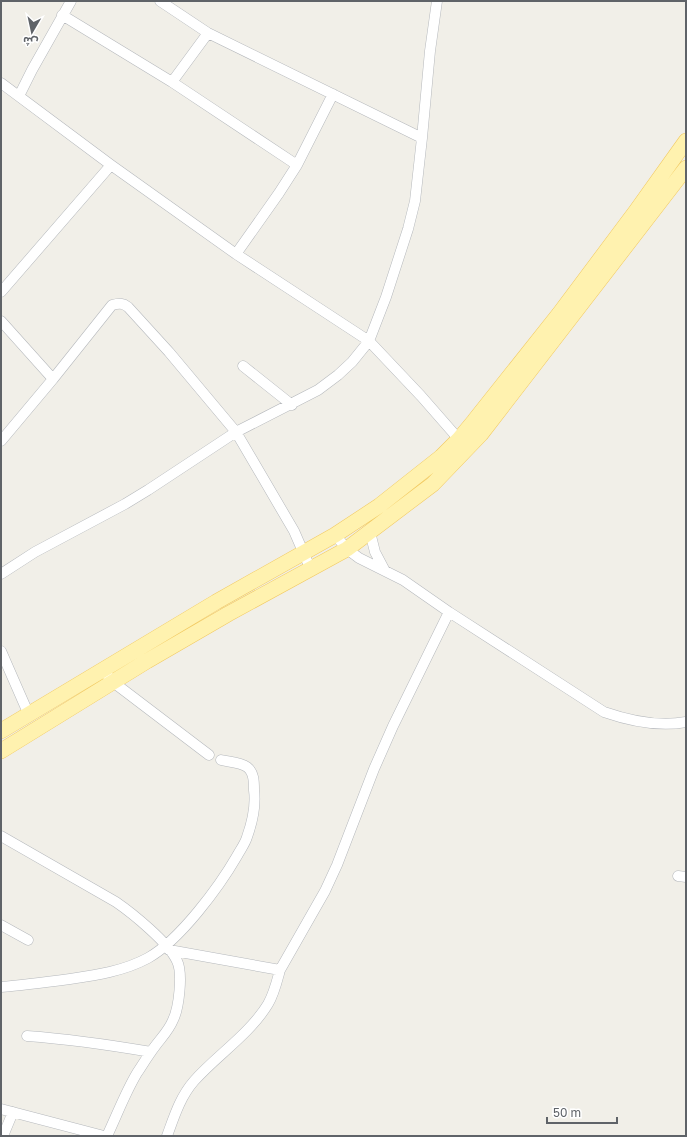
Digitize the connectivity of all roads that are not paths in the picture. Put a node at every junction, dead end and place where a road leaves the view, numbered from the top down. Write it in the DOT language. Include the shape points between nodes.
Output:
graph roads {
  1 [pos="71,1"];
  2 [pos="160,1"];
  3 [pos="437,1"];
  4 [pos="62,15"];
  5 [pos="208,33"];
  6 [pos="172,82"];
  7 [pos="1,83"];
  8 [pos="333,94"];
  9 [pos="19,96"];
  10 [pos="422,138"];
  11 [pos="685,144"];
  12 [pos="297,164"];
  13 [pos="111,165"];
  14 [pos="686,168"];
  15 [pos="236,254"];
  16 [pos="1,292"];
  17 [pos="1,320"];
  18 [pos="369,341"];
  19 [pos="242,366"];
  20 [pos="53,379"];
  21 [pos="292,405"];
  22 [pos="236,432"];
  23 [pos="1,441"];
  24 [pos="463,444"];
  25 [pos="370,532"];
  26 [pos="335,535"];
  27 [pos="347,549"];
  28 [pos="303,554"];
  29 [pos="310,570"];
  30 [pos="385,571"];
  31 [pos="1,574"];
  32 [pos="449,612"];
  33 [pos="1,651"];
  34 [pos="103,670"];
  35 [pos="113,682"];
  36 [pos="29,714"];
  37 [pos="686,722"];
  38 [pos="1,731"];
  39 [pos="1,751"];
  40 [pos="210,755"];
  41 [pos="221,760"];
  42 [pos="1,836"];
  43 [pos="1,925"];
  44 [pos="28,940"];
  45 [pos="168,948"];
  46 [pos="280,970"];
  47 [pos="1,987"];
  48 [pos="26,1036"];
  49 [pos="151,1052"];
  50 [pos="1,1109"];
  51 [pos="13,1112"];
  52 [pos="3,1136"];
  53 [pos="105,1136"];
  54 [pos="167,1136"];
  1 -- 4 [label="street"];
  2 -- 5 [label="street"];
  3 -- 10 [label="street"];
  4 -- 6 [label="street"];
  4 -- 9 [label="street"];
  5 -- 6 [label="street"];
  5 -- 8 [label="street"];
  6 -- 12 [label="street"];
  7 -- 9 [label="street"];
  8 -- 10 [label="street"];
  8 -- 12 [label="street"];
  9 -- 13 [label="street"];
  10 -- 18 [label="street" via="415,201 408,229"];
  11 -- 24 [label="main road"];
  12 -- 15 [label="street"];
  13 -- 15 [label="street"];
  13 -- 16 [label="street"];
  14 -- 24 [label="main road" via="481,434"];
  15 -- 18 [label="street"];
  17 -- 20 [label="street"];
  18 -- 21 [label="street" via="338,375"];
  18 -- 24 [label="street"];
  19 -- 21 [label="street"];
  20 -- 22 [label="street" via="112,305 123,304 169,352"];
  20 -- 23 [label="street"];
  21 -- 22 [label="street"];
  22 -- 28 [label="street" via="294,531"];
  22 -- 31 [label="street" via="125,504 35,552"];
  24 -- 25 [label="main road" via="433,484"];
  24 -- 26 [label="main road"];
  25 -- 27 [label="main road"];
  25 -- 30 [label="street" via="375,552"];
  26 -- 27 [label="street"];
  26 -- 28 [label="main road"];
  27 -- 29 [label="main road"];
  27 -- 30 [label="street"];
  28 -- 29 [label="street"];
  28 -- 34 [label="main road" via="216,602"];
  29 -- 35 [label="main road" via="228,614"];
  30 -- 32 [label="street" via="404,580"];
  32 -- 37 [label="street" via="604,712 660,724"];
  32 -- 46 [label="street" via="396,719 337,865"];
  33 -- 36 [label="street"];
  34 -- 35 [label="street"];
  34 -- 36 [label="main road"];
  35 -- 39 [label="main road"];
  35 -- 40 [label="street"];
  36 -- 38 [label="main road"];
  41 -- 45 [label="street" via="240,764 251,772 255,793 251,825 247,839 228,872"];
  42 -- 45 [label="street" via="131,912"];
  43 -- 44 [label="street"];
  45 -- 46 [label="street"];
  45 -- 47 [label="street" via="113,972"];
  45 -- 49 [label="street" via="178,961 180,978 177,1008 167,1032"];
  46 -- 54 [label="street" via="275,988 259,1017 193,1082 180,1102"];
  48 -- 49 [label="street" via="107,1044"];
  49 -- 53 [label="street"];
  50 -- 51 [label="street"];
  51 -- 52 [label="street"];
  51 -- 53 [label="street"];
}
